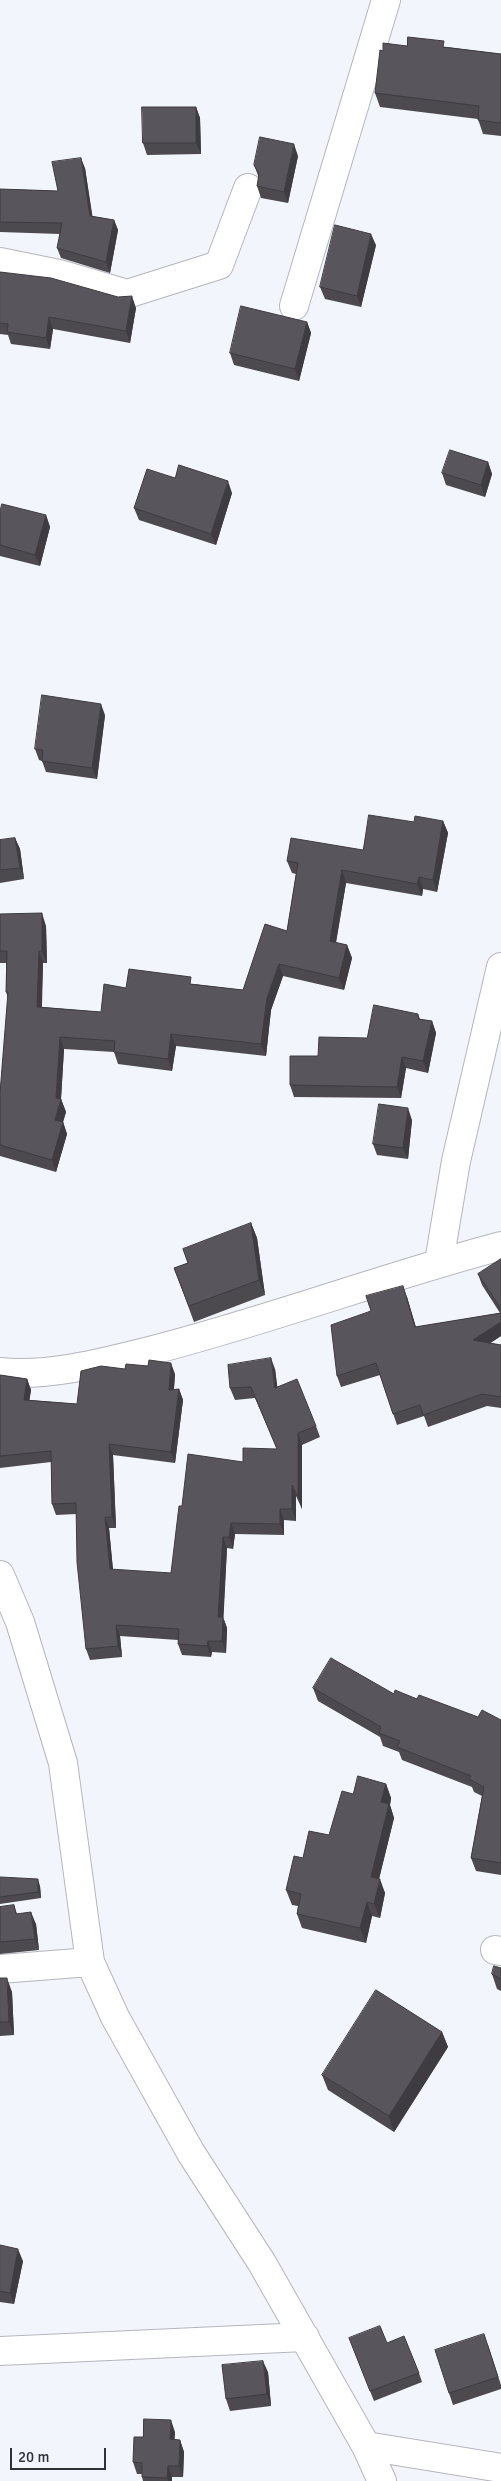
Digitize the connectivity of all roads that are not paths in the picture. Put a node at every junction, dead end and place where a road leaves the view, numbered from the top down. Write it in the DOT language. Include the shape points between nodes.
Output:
graph roads {
  1 [pos="386,0"];
  2 [pos="248,188"];
  3 [pos="0,262"];
  4 [pos="294,306"];
  5 [pos="501,967"];
  6 [pos="501,1246"];
  7 [pos="440,1262"];
  8 [pos="0,1372"];
  9 [pos="0,1575"];
  10 [pos="90,1962"];
  11 [pos="0,1969"];
  12 [pos="305,2337"];
  13 [pos="0,2352"];
  14 [pos="366,2446"];
  15 [pos="501,2468"];
  16 [pos="382,2481"];
  1 -- 4 [label="street"];
  2 -- 3 [label="street" via="219,265 128,294 59,274"];
  5 -- 7 [label="street" via="456,1161"];
  6 -- 7 [label="street"];
  7 -- 8 [label="street" via="193,1340 81,1368"];
  9 -- 10 [label="street" via="20,1622 63,1763"];
  10 -- 11 [label="street"];
  10 -- 12 [label="street" via="115,2017 191,2153"];
  12 -- 13 [label="street"];
  12 -- 14 [label="street"];
  14 -- 15 [label="street"];
  14 -- 16 [label="street"];
}
